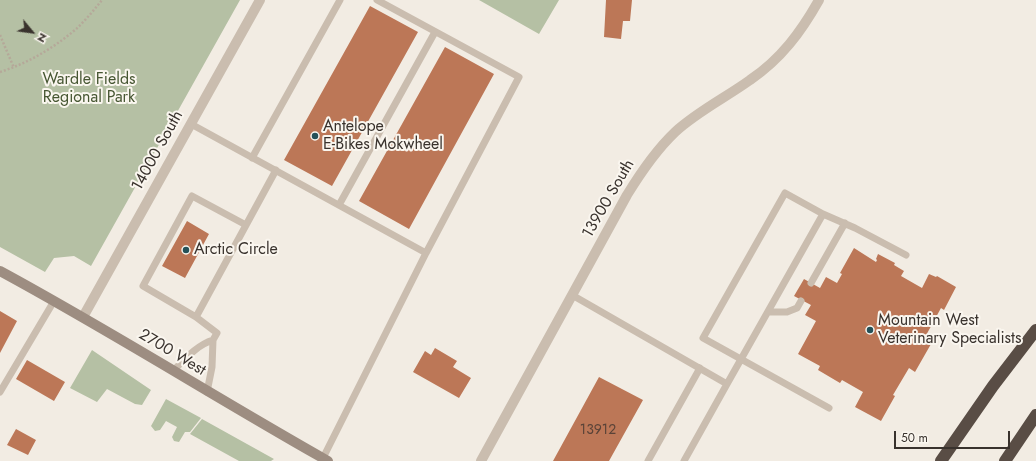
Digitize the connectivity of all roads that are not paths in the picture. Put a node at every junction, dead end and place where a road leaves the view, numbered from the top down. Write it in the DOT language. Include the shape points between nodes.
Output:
graph roads {
  1 [pos="260,0"];
  2 [pos="340,0"];
  3 [pos="376,0"];
  4 [pos="819,0"];
  5 [pos="435,32"];
  6 [pos="191,124"];
  7 [pos="252,158"];
  8 [pos="276,170"];
  9 [pos="339,205"];
  10 [pos="823,214"];
  11 [pos="845,223"];
  12 [pos="246,225"];
  13 [pos="426,253"];
  14 [pos="906,255"];
  15 [pos="0,271"];
  16 [pos="811,283"];
  17 [pos="572,295"];
  18 [pos="801,300"];
  19 [pos="54,301"];
  20 [pos="768,312"];
  21 [pos="83,317"];
  22 [pos="196,317"];
  23 [pos="1036,330"];
  24 [pos="213,340"];
  25 [pos="741,359"];
  26 [pos="700,368"];
  27 [pos="173,371"];
  28 [pos="727,384"];
  29 [pos="0,392"];
  30 [pos="207,392"];
  31 [pos="829,408"];
  32 [pos="1036,415"];
  33 [pos="325,460"];
  34 [pos="481,461"];
  35 [pos="648,461"];
  36 [pos="684,461"];
  37 [pos="941,461"];
  38 [pos="1005,461"];
  1 -- 6 [label="street, 14000 South"];
  2 -- 7 [label="lane"];
  3 -- 5 [label="lane"];
  4 -- 17 [label="street, 13900 South" via="796,38 774,61 749,81 689,120 658,150 630,189"];
  5 -- 9 [label="lane"];
  5 -- 13 [label="lane" via="520,77"];
  6 -- 7 [label="lane"];
  6 -- 21 [label="street, 14000 South"];
  7 -- 8 [label="lane"];
  8 -- 9 [label="lane"];
  8 -- 12 [label="lane"];
  9 -- 13 [label="lane"];
  10 -- 11 [label="lane"];
  10 -- 20 [label="lane"];
  10 -- 25 [label="lane" via="785,193 703,338"];
  11 -- 14 [label="lane"];
  11 -- 16 [label="lane"];
  12 -- 22 [label="lane"];
  12 -- 22 [label="lane" via="192,196 143,286"];
  13 -- 33 [label="lane"];
  15 -- 19 [label="main road, 2700 West"];
  17 -- 26 [label="lane"];
  17 -- 34 [label="street, 13900 South"];
  18 -- 20 [label="lane" via="797,308 787,312"];
  19 -- 21 [label="main road, 2700 West"];
  19 -- 29 [label="lane"];
  20 -- 25 [label="lane"];
  21 -- 27 [label="main road, 2700 West"];
  22 -- 24 [label="lane" via="217,333"];
  23 -- 37 [label="highway"];
  24 -- 27 [label="lane" via="204,343"];
  24 -- 30 [label="lane" via="212,367"];
  25 -- 28 [label="lane"];
  25 -- 31 [label="lane"];
  26 -- 28 [label="lane"];
  26 -- 35 [label="lane"];
  27 -- 30 [label="main road, 2700 West"];
  28 -- 36 [label="lane"];
  30 -- 33 [label="main road, 2700 West"];
  32 -- 38 [label="highway"];
}
